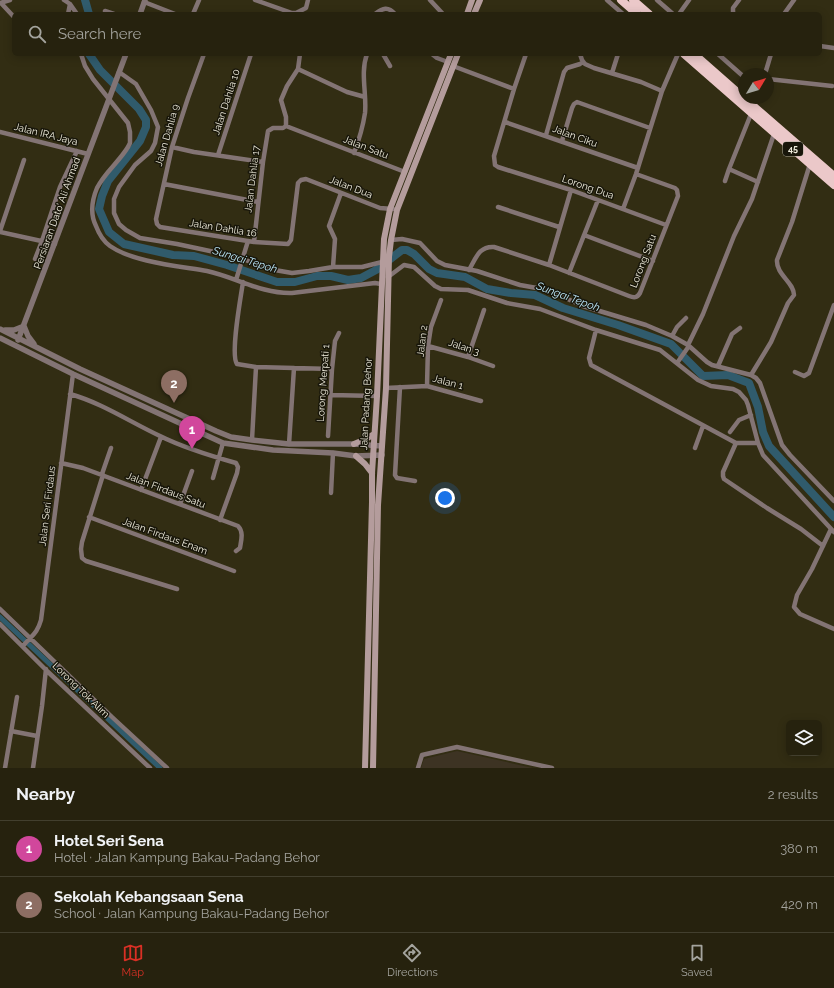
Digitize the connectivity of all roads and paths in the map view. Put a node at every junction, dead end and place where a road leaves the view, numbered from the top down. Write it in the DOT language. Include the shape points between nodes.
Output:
graph roads {
  1 [pos="10,0"];
  2 [pos="64,0"];
  3 [pos="199,0"];
  4 [pos="255,0"];
  5 [pos="308,0"];
  6 [pos="430,0"];
  7 [pos="472,0"];
  8 [pos="480,0"];
  9 [pos="607,0"];
  10 [pos="633,0"];
  11 [pos="657,0"];
  12 [pos="688,0"];
  13 [pos="739,0"];
  14 [pos="794,0"];
  15 [pos="144,1"];
  16 [pos="263,1"];
  17 [pos="623,1"];
  18 [pos="1,3"];
  19 [pos="70,4"];
  20 [pos="618,10"];
  21 [pos="105,11"];
  22 [pos="68,12"];
  23 [pos="76,12"];
  24 [pos="108,12"];
  25 [pos="141,12"];
  26 [pos="171,12"];
  27 [pos="194,12"];
  28 [pos="290,12"];
  29 [pos="295,12"];
  30 [pos="378,12"];
  31 [pos="394,12"];
  32 [pos="441,12"];
  33 [pos="468,12"];
  34 [pos="475,12"];
  35 [pos="620,12"];
  36 [pos="636,12"];
  37 [pos="647,12"];
  38 [pos="671,12"];
  39 [pos="680,12"];
  40 [pos="733,12"];
  41 [pos="785,12"];
  42 [pos="12,15"];
  43 [pos="822,46"];
  44 [pos="834,48"];
  45 [pos="82,56"];
  46 [pos="125,56"];
  47 [pos="203,56"];
  48 [pos="250,56"];
  49 [pos="300,56"];
  50 [pos="366,56"];
  51 [pos="384,56"];
  52 [pos="434,56"];
  53 [pos="451,56"];
  54 [pos="457,56"];
  55 [pos="525,56"];
  56 [pos="581,56"];
  57 [pos="617,56"];
  58 [pos="677,56"];
  59 [pos="678,56"];
  60 [pos="696,56"];
  61 [pos="720,56"];
  62 [pos="770,56"];
  63 [pos="582,61"];
  64 [pos="451,64"];
  65 [pos="390,66"];
  66 [pos="767,68"];
  67 [pos="298,69"];
  68 [pos="119,72"];
  69 [pos="738,72"];
  70 [pos="612,73"];
  71 [pos="774,80"];
  72 [pos="832,86"];
  73 [pos="514,89"];
  74 [pos="662,91"];
  75 [pos="738,93"];
  76 [pos="110,96"];
  77 [pos="365,97"];
  78 [pos="747,104"];
  79 [pos="754,104"];
  80 [pos="750,110"];
  81 [pos="505,122"];
  82 [pos="286,126"];
  83 [pos="650,128"];
  84 [pos="0,132"];
  85 [pos="774,134"];
  86 [pos="546,135"];
  87 [pos="562,141"];
  88 [pos="172,147"];
  89 [pos="77,151"];
  90 [pos="354,153"];
  91 [pos="88,154"];
  92 [pos="218,155"];
  93 [pos="24,160"];
  94 [pos="263,162"];
  95 [pos="810,164"];
  96 [pos="638,168"];
  97 [pos="729,169"];
  98 [pos="405,172"];
  99 [pos="636,174"];
  100 [pos="834,176"];
  101 [pos="725,181"];
  102 [pos="758,182"];
  103 [pos="164,184"];
  104 [pos="834,185"];
  105 [pos="571,190"];
  106 [pos="341,193"];
  107 [pos="598,200"];
  108 [pos="258,202"];
  109 [pos="498,207"];
  110 [pos="390,209"];
  111 [pos="622,209"];
  112 [pos="398,210"];
  113 [pos="157,224"];
  114 [pos="666,226"];
  115 [pos="560,227"];
  116 [pos="0,231"];
  117 [pos="584,235"];
  118 [pos="248,240"];
  119 [pos="391,240"];
  120 [pos="42,241"];
  121 [pos="254,242"];
  122 [pos="55,244"];
  123 [pos="288,244"];
  124 [pos="242,258"];
  125 [pos="35,259"];
  126 [pos="653,261"];
  127 [pos="382,262"];
  128 [pos="549,265"];
  129 [pos="332,267"];
  130 [pos="469,270"];
  131 [pos="569,273"];
  132 [pos="388,275"];
  133 [pos="236,278"];
  134 [pos="243,282"];
  135 [pos="381,282"];
  136 [pos="441,300"];
  137 [pos="834,305"];
  138 [pos="484,310"];
  139 [pos="686,318"];
  140 [pos="24,326"];
  141 [pos="740,328"];
  142 [pos="1,330"];
  143 [pos="596,330"];
  144 [pos="339,333"];
  145 [pos="672,336"];
  146 [pos="0,338"];
  147 [pos="19,338"];
  148 [pos="16,346"];
  149 [pos="36,346"];
  150 [pos="428,346"];
  151 [pos="688,347"];
  152 [pos="468,357"];
  153 [pos="679,362"];
  154 [pos="494,366"];
  155 [pos="718,366"];
  156 [pos="256,367"];
  157 [pos="294,368"];
  158 [pos="332,369"];
  159 [pos="795,372"];
  160 [pos="73,374"];
  161 [pos="751,375"];
  162 [pos="427,386"];
  163 [pos="400,387"];
  164 [pos="386,388"];
  165 [pos="70,394"];
  166 [pos="331,395"];
  167 [pos="377,396"];
  168 [pos="481,401"];
  169 [pos="751,415"];
  170 [pos="703,426"];
  171 [pos="730,432"];
  172 [pos="374,434"];
  173 [pos="328,436"];
  174 [pos="161,437"];
  175 [pos="252,440"];
  176 [pos="223,443"];
  177 [pos="736,443"];
  178 [pos="758,443"];
  179 [pos="289,444"];
  180 [pos="354,444"];
  181 [pos="374,446"];
  182 [pos="382,446"];
  183 [pos="111,448"];
  184 [pos="695,448"];
  185 [pos="333,453"];
  186 [pos="373,455"];
  187 [pos="382,455"];
  188 [pos="356,456"];
  189 [pos="220,458"];
  190 [pos="61,463"];
  191 [pos="192,471"];
  192 [pos="372,473"];
  193 [pos="102,475"];
  194 [pos="213,478"];
  195 [pos="415,481"];
  196 [pos="141,490"];
  197 [pos="331,493"];
  198 [pos="834,502"];
  199 [pos="180,504"];
  200 [pos="89,517"];
  201 [pos="220,520"];
  202 [pos="833,531"];
  203 [pos="823,546"];
  204 [pos="236,551"];
  205 [pos="234,571"];
  206 [pos="177,589"];
  207 [pos="0,609"];
  208 [pos="0,624"];
  209 [pos="834,629"];
  210 [pos="30,638"];
  211 [pos="24,645"];
  212 [pos="46,670"];
  213 [pos="16,697"];
  214 [pos="11,731"];
  215 [pos="37,736"];
  216 [pos="5,768"];
  217 [pos="33,768"];
  218 [pos="150,768"];
  219 [pos="167,768"];
  220 [pos="365,768"];
  221 [pos="373,768"];
  222 [pos="418,768"];
  223 [pos="552,768"];
  1 -- 18 [label="street"];
  2 -- 19 [label="street"];
  3 -- 27 [label="street"];
  4 -- 16 [label="street"];
  5 -- 29 [label="street" via="306,8"];
  6 -- 32 [label="street"];
  7 -- 33 [label="main road"];
  8 -- 34 [label="main road"];
  9 -- 20 [label="street"];
  10 -- 37 [label="highway"];
  11 -- 38 [label="street"];
  12 -- 39 [label="street"];
  13 -- 40 [label="street"];
  14 -- 41 [label="street"];
  15 -- 25 [label="street"];
  15 -- 26 [label="street"];
  16 -- 28 [label="street"];
  17 -- 20 [label="street"];
  17 -- 36 [label="highway"];
  18 -- 42 [label="street"];
  19 -- 22 [label="street"];
  19 -- 23 [label="street"];
  20 -- 35 [label="street"];
  21 -- 24 [label="street"];
  30 -- 31 [label="street" via="387,8"];
  43 -- 44 [label="street"];
  45 -- 76 [label="street" via="93,79"];
  46 -- 68 [label="street, Persiaran Dato' Ali Ahmad"];
  47 -- 88 [label="street, Jalan Dahlia 9"];
  48 -- 92 [label="street, Jalan Dahlia 10"];
  49 -- 67 [label="street"];
  50 -- 77 [label="street" via="364,66"];
  51 -- 65 [label="street"];
  52 -- 64 [label="street"];
  53 -- 64 [label="main road, Jalan Padang Behor"];
  54 -- 64 [label="main road, Jalan Padang Behor"];
  55 -- 73 [label="street"];
  56 -- 63 [label="street"];
  57 -- 70 [label="street"];
  58 -- 74 [label="street"];
  59 -- 80 [label="highway, 45"];
  60 -- 75 [label="highway, 45"];
  61 -- 69 [label="street"];
  62 -- 66 [label="street"];
  63 -- 70 [label="street" via="594,68"];
  63 -- 86 [label="street" via="564,72"];
  64 -- 73 [label="street"];
  64 -- 98 [label="main road, Jalan Padang Behor"];
  64 -- 112 [label="main road, Jalan Padang Behor"];
  67 -- 77 [label="street" via="347,92"];
  67 -- 82 [label="street" via="281,100"];
  68 -- 76 [label="street, Persiaran Dato' Ali Ahmad"];
  68 -- 124 [label="street" via="136,84 158,127 157,138 152,148 119,187 114,199 114,213 119,224 140,238"];
  70 -- 74 [label="street"];
  71 -- 72 [label="street"];
  73 -- 81 [label="street"];
  74 -- 83 [label="street"];
  76 -- 91 [label="street, Persiaran Dato' Ali Ahmad"];
  76 -- 133 [label="street" via="116,109 128,123 130,143 101,180 94,196 94,221 102,239 114,248 133,256"];
  77 -- 90 [label="street" via="365,113"];
  78 -- 80 [label="highway, 45"];
  79 -- 80 [label="street"];
  80 -- 85 [label="highway, 45"];
  80 -- 97 [label="street"];
  80 -- 100 [label="highway, 45"];
  81 -- 86 [label="street, Jalan Ciku"];
  81 -- 105 [label="street, Lorong Dua" via="494,156 498,168"];
  82 -- 90 [label="street, Jalan Satu"];
  82 -- 94 [label="street, Jalan Dahlia 17" via="268,131"];
  83 -- 87 [label="street" via="577,102 574,104"];
  83 -- 96 [label="street"];
  84 -- 89 [label="street, Jalan IRA Jaya"];
  85 -- 95 [label="highway, 45"];
  85 -- 102 [label="street"];
  86 -- 87 [label="street, Jalan Ciku"];
  87 -- 96 [label="street, Jalan Ciku"];
  88 -- 92 [label="street"];
  88 -- 103 [label="street, Jalan Dahlia 9"];
  89 -- 91 [label="street, Jalan IRA Jaya"];
  89 -- 120 [label="street" via="60,187"];
  90 -- 98 [label="street, Jalan Satu"];
  91 -- 122 [label="street, Persiaran Dato' Ali Ahmad"];
  92 -- 94 [label="street"];
  93 -- 116 [label="street"];
  94 -- 108 [label="street, Jalan Dahlia 17"];
  95 -- 104 [label="highway, 45"];
  95 -- 161 [label="street" via="777,260 780,272 794,295"];
  96 -- 99 [label="street"];
  97 -- 101 [label="street"];
  97 -- 102 [label="street"];
  98 -- 110 [label="main road, Jalan Padang Behor"];
  99 -- 111 [label="street"];
  99 -- 114 [label="street, Lorong Satu" via="677,190 678,196"];
  102 -- 151 [label="street"];
  103 -- 108 [label="street"];
  103 -- 113 [label="street, Jalan Dahlia 9"];
  105 -- 107 [label="street, Lorong Dua"];
  105 -- 115 [label="street"];
  106 -- 110 [label="street, Jalan Dua" via="380,208"];
  106 -- 123 [label="street, Jalan Dua" via="306,179 301,180 298,183 291,240"];
  106 -- 129 [label="street" via="329,226 335,239"];
  107 -- 111 [label="street, Lorong Dua"];
  107 -- 117 [label="street"];
  108 -- 121 [label="street, Jalan Dahlia 17"];
  109 -- 115 [label="street"];
  110 -- 112 [label="street, Jalan Dua"];
  110 -- 127 [label="main road, Jalan Padang Behor"];
  111 -- 114 [label="street, Lorong Dua"];
  112 -- 119 [label="main road, Jalan Padang Behor"];
  113 -- 118 [label="street, Jalan Dahlia 16" via="160,227"];
  114 -- 126 [label="street, Lorong Satu"];
  115 -- 128 [label="street"];
  116 -- 120 [label="street"];
  117 -- 126 [label="street"];
  117 -- 131 [label="street"];
  118 -- 121 [label="street, Jalan Dahlia 16"];
  118 -- 124 [label="street"];
  119 -- 130 [label="street" via="420,242 441,263"];
  119 -- 132 [label="main road, Jalan Padang Behor"];
  120 -- 122 [label="street"];
  120 -- 125 [label="street"];
  121 -- 123 [label="street, Jalan Dahlia 16"];
  122 -- 140 [label="street, Persiaran Dato' Ali Ahmad"];
  124 -- 129 [label="street" via="292,273"];
  124 -- 133 [label="street"];
  126 -- 131 [label="street, Lorong Satu" via="636,297"];
  127 -- 129 [label="street" via="362,267"];
  127 -- 135 [label="main road, Jalan Padang Behor"];
  128 -- 130 [label="street, Lorong Satu" via="487,246 481,250"];
  128 -- 131 [label="street, Lorong Satu"];
  130 -- 145 [label="street" via="520,285 548,290 583,306 646,325"];
  132 -- 143 [label="street" via="404,265 410,265 441,289 468,290 507,303 540,309"];
  132 -- 164 [label="main road, Jalan Padang Behor"];
  133 -- 134 [label="street"];
  134 -- 135 [label="street" via="286,293"];
  134 -- 156 [label="street" via="236,325 235,361 237,364"];
  135 -- 167 [label="main road, Jalan Padang Behor"];
  136 -- 150 [label="street, Jalan 2" via="431,327"];
  137 -- 159 [label="street" via="809,373 804,376"];
  138 -- 152 [label="street"];
  139 -- 145 [label="street"];
  140 -- 142 [label="street" via="14,330"];
  140 -- 147 [label="street, Persiaran Dato' Ali Ahmad"];
  140 -- 149 [label="street"];
  141 -- 155 [label="street" via="732,334"];
  142 -- 147 [label="street"];
  143 -- 153 [label="street" via="660,350"];
  143 -- 170 [label="street" via="589,358 591,365"];
  144 -- 158 [label="street, Lorong Merpati 1" via="335,341"];
  145 -- 151 [label="street"];
  146 -- 148 [label="street"];
  147 -- 148 [label="street, Persiaran Dato' Ali Ahmad"];
  147 -- 149 [label="street"];
  148 -- 160 [label="street"];
  149 -- 175 [label="street" via="80,369 216,431 231,437"];
  150 -- 152 [label="street, Jalan 3"];
  150 -- 162 [label="street, Jalan 2"];
  151 -- 153 [label="street"];
  151 -- 155 [label="street" via="707,362"];
  152 -- 154 [label="street, Jalan 3"];
  153 -- 169 [label="street" via="691,375 706,384 739,392 746,400"];
  155 -- 161 [label="street"];
  156 -- 157 [label="street"];
  156 -- 175 [label="street"];
  157 -- 158 [label="street"];
  157 -- 179 [label="street"];
  158 -- 166 [label="street, Lorong Merpati 1"];
  160 -- 165 [label="street, Jalan Seri Firdaus"];
  160 -- 176 [label="street"];
  161 -- 198 [label="street" via="760,383 782,445"];
  162 -- 163 [label="street, Jalan 1"];
  162 -- 168 [label="street, Jalan 1"];
  163 -- 164 [label="street, Jalan 1"];
  163 -- 195 [label="street" via="395,475 397,478"];
  164 -- 182 [label="main road, Jalan Padang Behor"];
  165 -- 174 [label="street" via="91,401"];
  165 -- 190 [label="street, Jalan Seri Firdaus"];
  166 -- 167 [label="street"];
  166 -- 173 [label="street, Lorong Merpati 1"];
  167 -- 172 [label="main road, Jalan Padang Behor"];
  169 -- 171 [label="street" via="739,420"];
  169 -- 178 [label="street"];
  170 -- 177 [label="street"];
  170 -- 184 [label="street"];
  172 -- 180 [label="main road"];
  172 -- 181 [label="main road, Jalan Padang Behor"];
  174 -- 189 [label="street"];
  174 -- 196 [label="street"];
  175 -- 179 [label="street"];
  176 -- 185 [label="street" via="273,450"];
  176 -- 189 [label="street"];
  177 -- 178 [label="street"];
  177 -- 203 [label="street" via="723,472 724,479 821,542"];
  178 -- 202 [label="street" via="763,455"];
  179 -- 180 [label="street"];
  180 -- 181 [label="street"];
  181 -- 182 [label="street"];
  181 -- 186 [label="main road, Jalan Padang Behor"];
  182 -- 187 [label="main road, Jalan Padang Behor"];
  183 -- 193 [label="street"];
  185 -- 188 [label="street"];
  185 -- 197 [label="street"];
  186 -- 187 [label="street"];
  186 -- 188 [label="street"];
  186 -- 192 [label="main road, Jalan Padang Behor"];
  187 -- 221 [label="main road, Jalan Padang Behor" via="378,505"];
  188 -- 192 [label="main road"];
  189 -- 194 [label="street"];
  189 -- 201 [label="street" via="236,463 238,467"];
  190 -- 193 [label="street, Jalan Firdaus Satu"];
  190 -- 210 [label="street, Jalan Seri Firdaus" via="41,620 36,633"];
  191 -- 199 [label="street"];
  192 -- 220 [label="main road, Jalan Padang Behor"];
  193 -- 196 [label="street, Jalan Firdaus Satu"];
  193 -- 200 [label="street"];
  196 -- 199 [label="street, Jalan Firdaus Satu"];
  199 -- 201 [label="street, Jalan Firdaus Satu"];
  200 -- 205 [label="street, Jalan Firdaus Enam"];
  200 -- 206 [label="street" via="81,549 82,558"];
  201 -- 204 [label="street, Jalan Firdaus Satu" via="241,529 240,548"];
  202 -- 203 [label="street"];
  203 -- 209 [label="street" via="799,591 794,606 800,614"];
  207 -- 210 [label="street"];
  208 -- 211 [label="street, Lorong Tok Alim"];
  210 -- 211 [label="street, Jalan Seri Firdaus"];
  210 -- 219 [label="street"];
  211 -- 212 [label="street, Lorong Tok Alim"];
  212 -- 215 [label="street"];
  212 -- 218 [label="street, Lorong Tok Alim"];
  213 -- 214 [label="street"];
  214 -- 215 [label="street"];
  214 -- 216 [label="street"];
  215 -- 217 [label="street"];
  222 -- 223 [label="street" via="422,755 457,747"];
}
